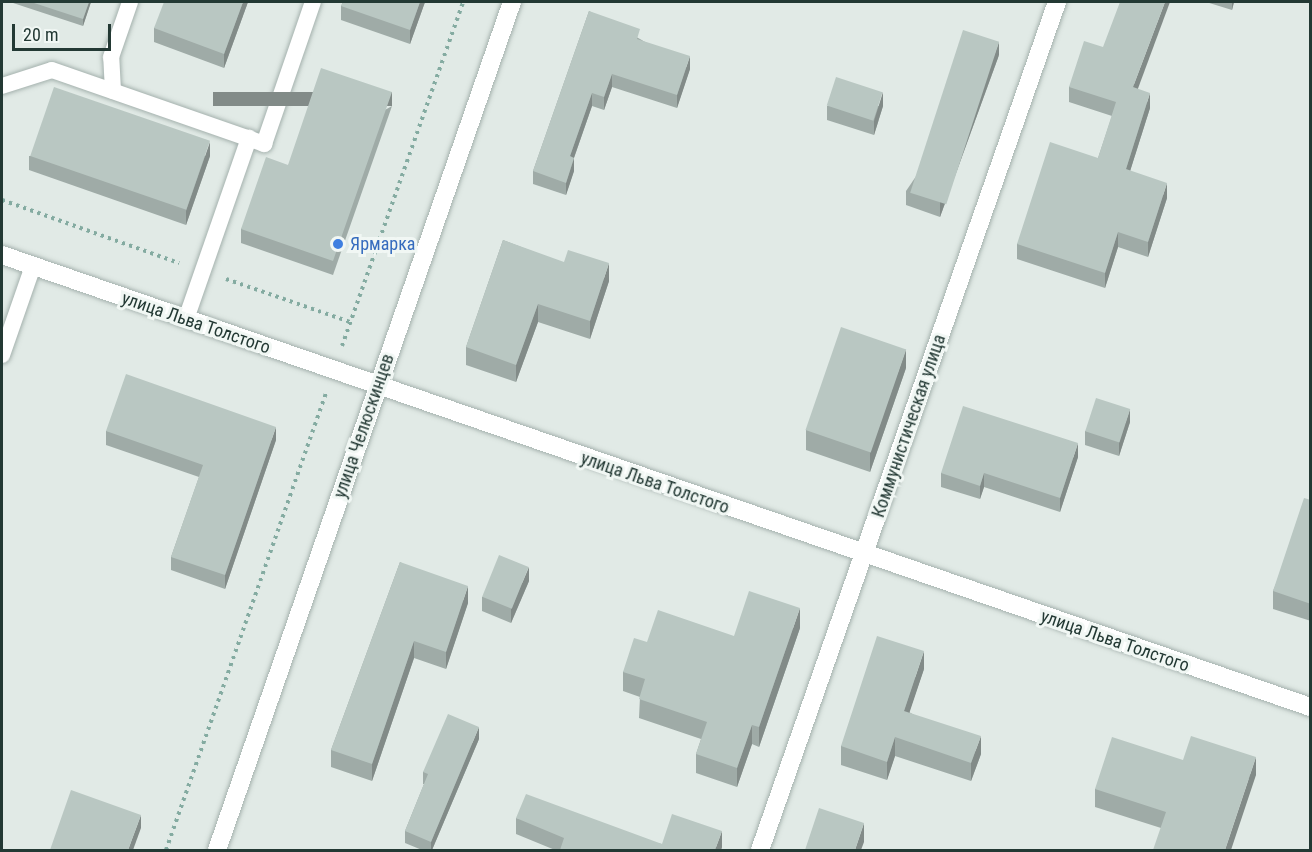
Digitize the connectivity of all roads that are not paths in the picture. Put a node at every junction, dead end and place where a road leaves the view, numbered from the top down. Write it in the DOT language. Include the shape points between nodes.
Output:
graph roads {
  1 [pos="130,2"];
  2 [pos="313,2"];
  3 [pos="512,2"];
  4 [pos="1057,2"];
  5 [pos="2,86"];
  6 [pos="113,91"];
  7 [pos="249,138"];
  8 [pos="2,255"];
  9 [pos="33,266"];
  10 [pos="186,319"];
  11 [pos="2,355"];
  12 [pos="378,386"];
  13 [pos="864,555"];
  14 [pos="1311,707"];
  15 [pos="217,850"];
  16 [pos="760,850"];
  1 -- 6 [label="lane" via="111,57"];
  2 -- 7 [label="lane" via="264,144"];
  3 -- 12 [label="street, улица Челюскинцев"];
  4 -- 13 [label="street, Коммунистическая улица"];
  5 -- 6 [label="lane" via="52,70"];
  6 -- 7 [label="lane"];
  7 -- 10 [label="lane"];
  8 -- 9 [label="street, улица Льва Толстого"];
  9 -- 10 [label="street, улица Льва Толстого"];
  9 -- 11 [label="lane"];
  10 -- 12 [label="street, улица Льва Толстого"];
  12 -- 13 [label="street, улица Льва Толстого"];
  12 -- 15 [label="street, улица Челюскинцев"];
  13 -- 14 [label="street, улица Льва Толстого"];
  13 -- 16 [label="street, Коммунистическая улица"];
}
